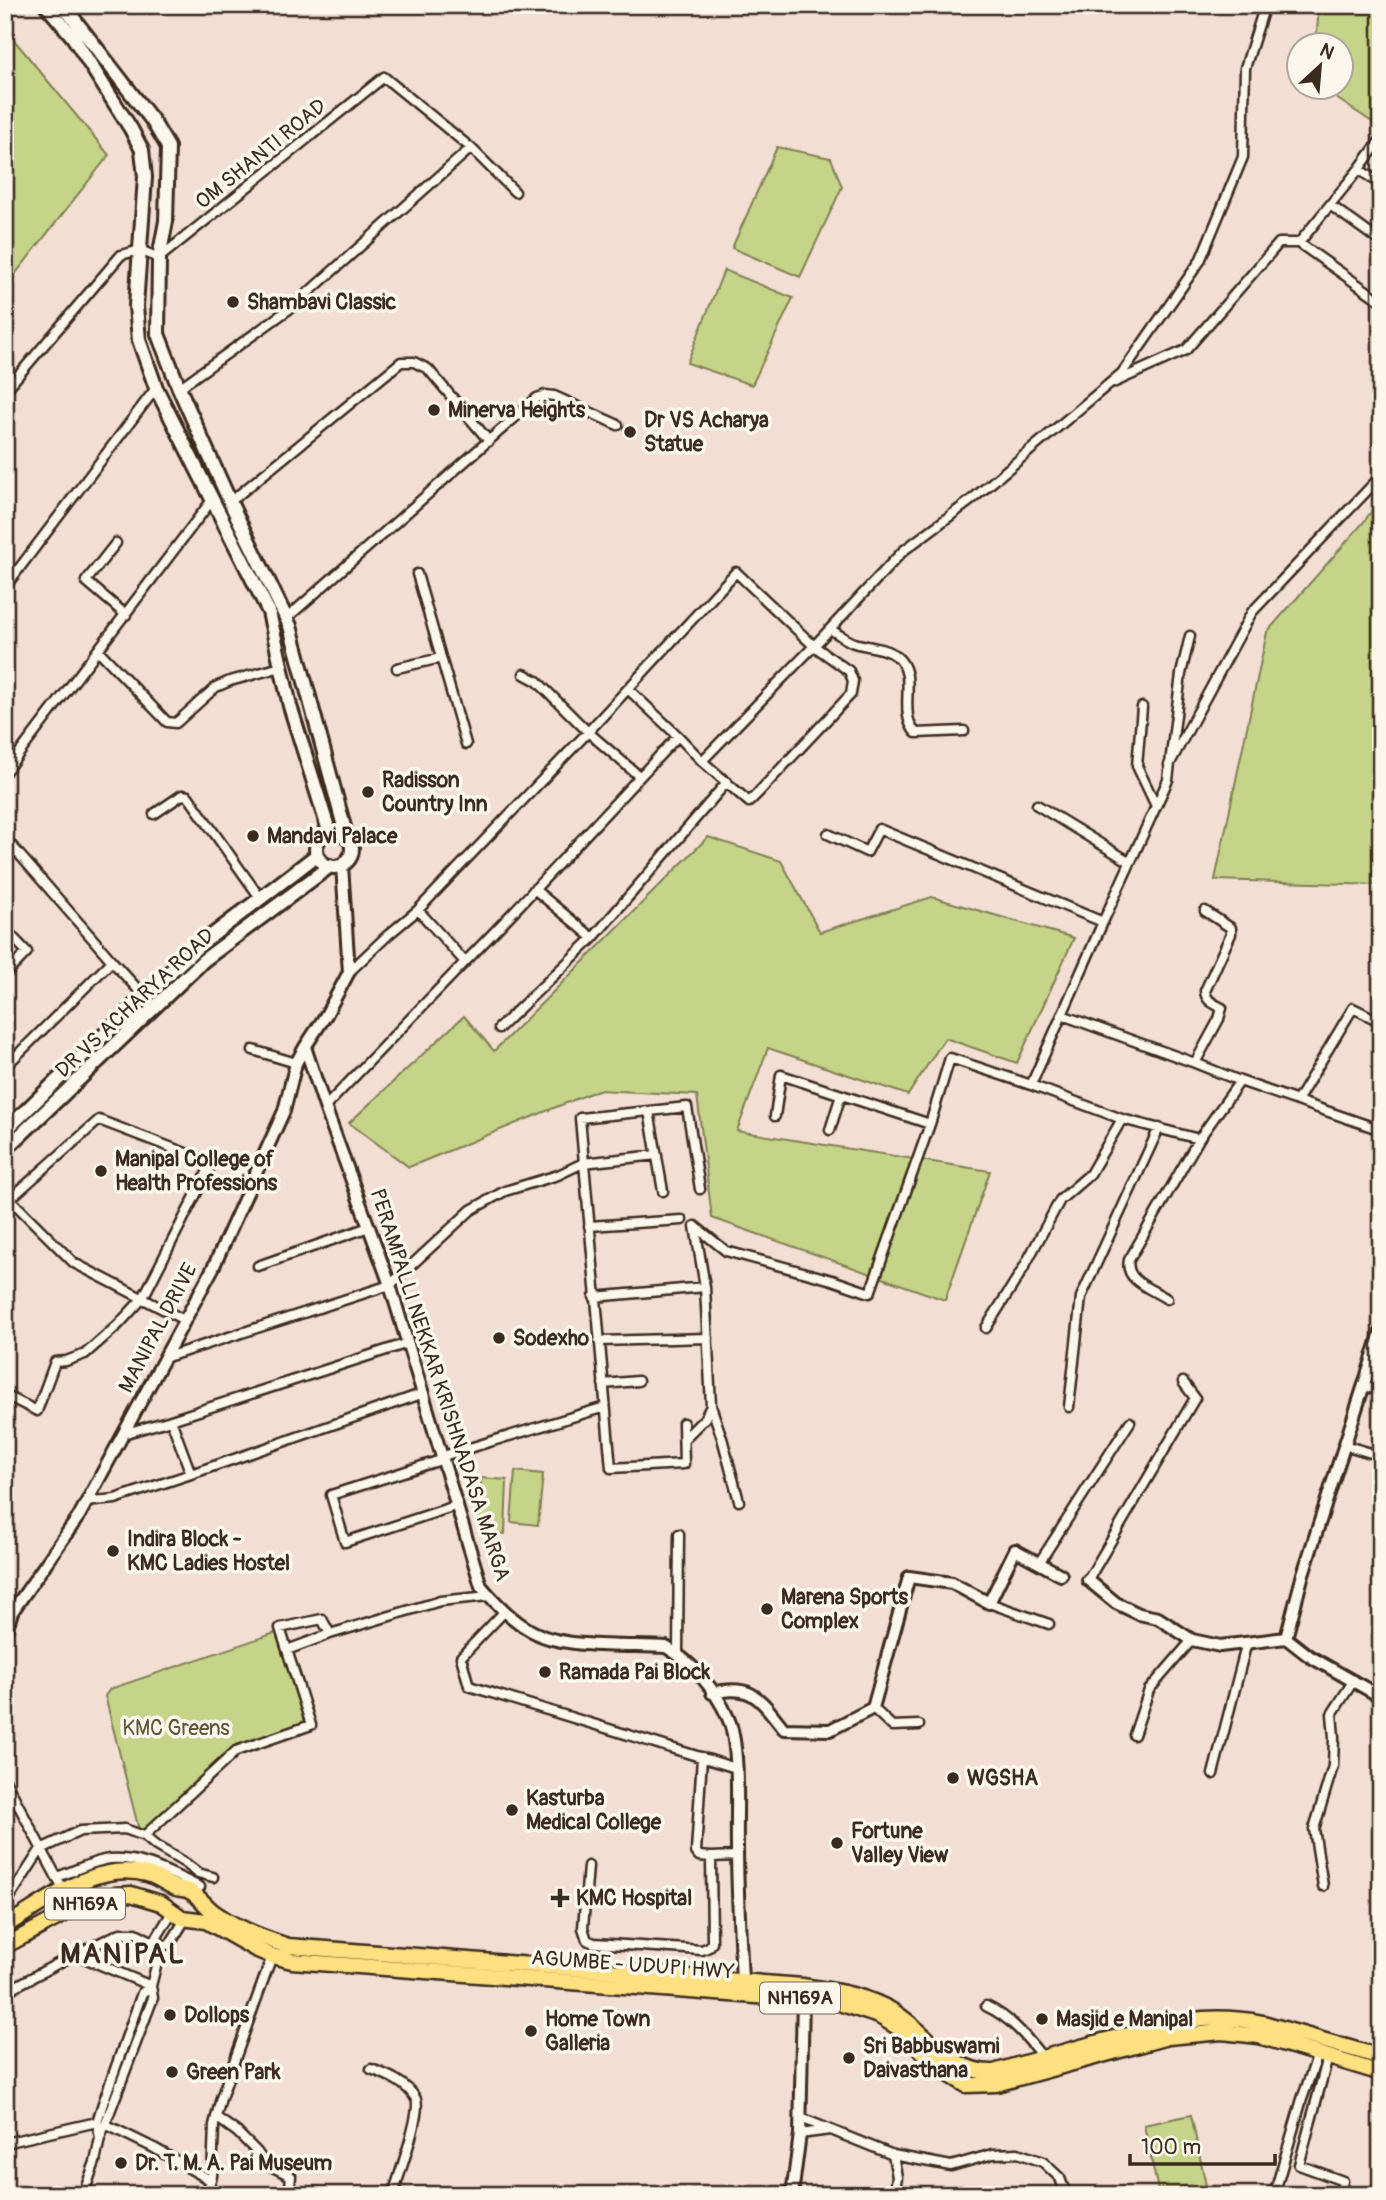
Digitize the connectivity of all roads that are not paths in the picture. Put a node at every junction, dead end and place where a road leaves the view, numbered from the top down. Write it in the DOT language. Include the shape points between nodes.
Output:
graph roads {
  1 [pos="46,5"];
  2 [pos="63,5"];
  3 [pos="1265,5"];
  4 [pos="1381,139"];
  5 [pos="471,148"];
  6 [pos="1359,169"];
  7 [pos="1381,185"];
  8 [pos="515,192"];
  9 [pos="1330,205"];
  10 [pos="1381,242"];
  11 [pos="1299,243"];
  12 [pos="139,250"];
  13 [pos="159,258"];
  14 [pos="1381,301"];
  15 [pos="1106,386"];
  16 [pos="156,388"];
  17 [pos="179,388"];
  18 [pos="5,391"];
  19 [pos="618,425"];
  20 [pos="489,441"];
  21 [pos="1381,476"];
  22 [pos="212,500"];
  23 [pos="230,502"];
  24 [pos="117,542"];
  25 [pos="417,574"];
  26 [pos="5,587"];
  27 [pos="126,615"];
  28 [pos="287,618"];
  29 [pos="830,629"];
  30 [pos="1190,636"];
  31 [pos="814,646"];
  32 [pos="99,650"];
  33 [pos="441,658"];
  34 [pos="281,667"];
  35 [pos="397,668"];
  36 [pos="524,674"];
  37 [pos="628,689"];
  38 [pos="1142,708"];
  39 [pos="964,731"];
  40 [pos="588,732"];
  41 [pos="678,736"];
  42 [pos="466,744"];
  43 [pos="702,761"];
  44 [pos="1169,765"];
  45 [pos="5,772"];
  46 [pos="639,776"];
  47 [pos="727,782"];
  48 [pos="1038,805"];
  49 [pos="1156,806"];
  50 [pos="153,814"];
  51 [pos="329,831"];
  52 [pos="346,834"];
  53 [pos="828,834"];
  54 [pos="5,838"];
  55 [pos="317,855"];
  56 [pos="1130,862"];
  57 [pos="336,866"];
  58 [pos="534,889"];
  59 [pos="261,899"];
  60 [pos="418,910"];
  61 [pos="1205,911"];
  62 [pos="1103,922"];
  63 [pos="5,929"];
  64 [pos="593,938"];
  65 [pos="112,961"];
  66 [pos="465,962"];
  67 [pos="349,972"];
  68 [pos="5,975"];
  69 [pos="144,996"];
  70 [pos="1062,1015"];
  71 [pos="1381,1022"];
  72 [pos="499,1028"];
  73 [pos="305,1047"];
  74 [pos="253,1049"];
  75 [pos="296,1063"];
  76 [pos="1195,1063"];
  77 [pos="5,1067"];
  78 [pos="1240,1081"];
  79 [pos="1031,1086"];
  80 [pos="841,1095"];
  81 [pos="1297,1101"];
  82 [pos="325,1107"];
  83 [pos="649,1111"];
  84 [pos="775,1116"];
  85 [pos="1122,1119"];
  86 [pos="930,1124"];
  87 [pos="1158,1128"];
  88 [pos="830,1130"];
  89 [pos="1381,1130"];
  90 [pos="5,1131"];
  91 [pos="1199,1139"];
  92 [pos="5,1150"];
  93 [pos="657,1155"];
  94 [pos="583,1163"];
  95 [pos="700,1189"];
  96 [pos="663,1191"];
  97 [pos="7,1201"];
  98 [pos="682,1220"];
  99 [pos="589,1226"];
  100 [pos="369,1227"];
  101 [pos="258,1266"];
  102 [pos="390,1285"];
  103 [pos="705,1287"];
  104 [pos="594,1297"];
  105 [pos="143,1298"];
  106 [pos="1167,1298"];
  107 [pos="184,1321"];
  108 [pos="986,1328"];
  109 [pos="1381,1332"];
  110 [pos="708,1338"];
  111 [pos="598,1341"];
  112 [pos="408,1343"];
  113 [pos="164,1358"];
  114 [pos="638,1381"];
  115 [pos="1183,1382"];
  116 [pos="603,1384"];
  117 [pos="1363,1386"];
  118 [pos="1381,1391"];
  119 [pos="424,1393"];
  120 [pos="5,1395"];
  121 [pos="710,1406"];
  122 [pos="605,1407"];
  123 [pos="1069,1407"];
  124 [pos="171,1420"];
  125 [pos="1130,1422"];
  126 [pos="683,1423"];
  127 [pos="123,1434"];
  128 [pos="684,1439"];
  129 [pos="1344,1445"];
  130 [pos="1381,1456"];
  131 [pos="444,1457"];
  132 [pos="191,1474"];
  133 [pos="738,1501"];
  134 [pos="86,1502"];
  135 [pos="458,1505"];
  136 [pos="679,1534"];
  137 [pos="1039,1563"];
  138 [pos="1061,1575"];
  139 [pos="1088,1580"];
  140 [pos="489,1596"];
  141 [pos="989,1603"];
  142 [pos="505,1611"];
  143 [pos="9,1614"];
  144 [pos="1049,1624"];
  145 [pos="5,1634"];
  146 [pos="330,1634"];
  147 [pos="1286,1638"];
  148 [pos="1192,1640"];
  149 [pos="1247,1642"];
  150 [pos="286,1650"];
  151 [pos="678,1654"];
  152 [pos="1354,1680"];
  153 [pos="712,1693"];
  154 [pos="1381,1697"];
  155 [pos="873,1708"];
  156 [pos="919,1725"];
  157 [pos="1134,1735"];
  158 [pos="702,1757"];
  159 [pos="736,1768"];
  160 [pos="1213,1774"];
  161 [pos="5,1780"];
  162 [pos="144,1836"];
  163 [pos="41,1849"];
  164 [pos="737,1856"];
  165 [pos="711,1857"];
  166 [pos="588,1866"];
  167 [pos="57,1877"];
  168 [pos="1323,1886"];
  169 [pos="178,1890"];
  170 [pos="64,1891"];
  171 [pos="198,1894"];
  172 [pos="7,1897"];
  173 [pos="179,1914"];
  174 [pos="5,1926"];
  175 [pos="161,1946"];
  176 [pos="5,1947"];
  177 [pos="76,1955"];
  178 [pos="272,1956"];
  179 [pos="742,1981"];
  180 [pos="151,1986"];
  181 [pos="5,1992"];
  182 [pos="803,1992"];
  183 [pos="986,2006"];
  184 [pos="1323,2055"];
  185 [pos="1381,2057"];
  186 [pos="1043,2058"];
  187 [pos="371,2069"];
  188 [pos="1381,2073"];
  189 [pos="216,2117"];
  190 [pos="801,2118"];
  191 [pos="97,2122"];
  192 [pos="107,2125"];
  193 [pos="833,2130"];
  194 [pos="800,2134"];
  195 [pos="100,2138"];
  196 [pos="5,2143"];
  197 [pos="893,2155"];
  198 [pos="211,2180"];
  199 [pos="84,2194"];
  200 [pos="206,2195"];
  201 [pos="289,2195"];
  202 [pos="393,2195"];
  203 [pos="792,2195"];
  204 [pos="894,2195"];
  205 [pos="1066,2195"];
  206 [pos="1274,2195"];
  207 [pos="1339,2195"];
  1 -- 12 [label="main road" via="73,37 142,150 145,177"];
  2 -- 13 [label="main road" via="168,147 166,222"];
  3 -- 15 [label="street" via="1245,68 1243,157 1199,261 1122,373"];
  4 -- 6 [label="street"];
  5 -- 8 [label="street"];
  5 -- 13 [label="street, OM SHANTI ROAD" via="384,77"];
  5 -- 17 [label="street" via="292,307"];
  6 -- 7 [label="street"];
  6 -- 9 [label="street"];
  9 -- 10 [label="street"];
  9 -- 11 [label="street"];
  11 -- 14 [label="street"];
  11 -- 15 [label="street" via="1279,243 1186,350"];
  12 -- 13 [label="street"];
  12 -- 16 [label="main road" via="139,340"];
  12 -- 18 [label="street" via="121,255"];
  13 -- 17 [label="main road" via="158,334"];
  15 -- 29 [label="street" via="903,551"];
  16 -- 22 [label="main road"];
  16 -- 26 [label="street"];
  17 -- 23 [label="main road"];
  19 -- 20 [label="street" via="545,395"];
  20 -- 23 [label="street" via="428,369 401,362"];
  20 -- 28 [label="street"];
  21 -- 44 [label="street" via="1252,612"];
  22 -- 27 [label="street"];
  22 -- 34 [label="main road" via="269,612"];
  23 -- 28 [label="main road"];
  24 -- 27 [label="street" via="86,581"];
  25 -- 33 [label="street"];
  27 -- 32 [label="street"];
  28 -- 52 [label="main road"];
  29 -- 31 [label="street"];
  29 -- 39 [label="street" via="852,642 895,655 908,680 908,720 916,733"];
  30 -- 44 [label="street"];
  31 -- 37 [label="street" via="736,572"];
  31 -- 43 [label="street"];
  31 -- 47 [label="street" via="849,671 851,694 749,802"];
  32 -- 34 [label="street" via="167,722 176,723 216,687"];
  32 -- 45 [label="street"];
  33 -- 35 [label="street"];
  33 -- 42 [label="street"];
  34 -- 51 [label="main road"];
  36 -- 40 [label="street" via="537,681"];
  37 -- 40 [label="street"];
  37 -- 41 [label="street"];
  38 -- 49 [label="street" via="1136,766"];
  40 -- 46 [label="street"];
  40 -- 60 [label="street"];
  41 -- 43 [label="street"];
  41 -- 46 [label="street"];
  43 -- 47 [label="street"];
  44 -- 49 [label="street" via="1168,780"];
  46 -- 58 [label="street"];
  47 -- 64 [label="street"];
  48 -- 56 [label="street"];
  49 -- 56 [label="street"];
  50 -- 59 [label="street" via="181,795 188,796"];
  51 -- 52 [label="main road"];
  51 -- 55 [label="main road" via="319,837"];
  52 -- 57 [label="main road" via="352,851 347,862"];
  53 -- 62 [label="street" via="867,852 879,829"];
  54 -- 65 [label="street"];
  55 -- 57 [label="main road"];
  55 -- 59 [label="main road, DR VS ACHARYA ROAD"];
  56 -- 62 [label="street"];
  57 -- 67 [label="street" via="345,910"];
  57 -- 92 [label="main road, DR VS ACHARYA ROAD" via="204,960"];
  58 -- 64 [label="street"];
  58 -- 66 [label="street"];
  59 -- 69 [label="main road, DR VS ACHARYA ROAD" via="197,947"];
  60 -- 66 [label="street"];
  60 -- 67 [label="street"];
  61 -- 76 [label="street" via="1225,922 1231,934 1205,991 1210,1002 1222,1008 1219,1019"];
  62 -- 70 [label="street"];
  63 -- 68 [label="street" via="27,952"];
  64 -- 72 [label="street"];
  65 -- 69 [label="street"];
  65 -- 77 [label="street"];
  66 -- 82 [label="street"];
  67 -- 73 [label="street"];
  69 -- 90 [label="main road, DR VS ACHARYA ROAD"];
  70 -- 76 [label="street"];
  70 -- 79 [label="street"];
  71 -- 81 [label="street" via="1353,1008"];
  73 -- 75 [label="street, MANIPAL DRIVE"];
  73 -- 82 [label="street, PERAMPALLI NEKKAR KRISHNADASA MARGA"];
  74 -- 75 [label="street"];
  75 -- 107 [label="street, MANIPAL DRIVE" via="285,1111"];
  76 -- 78 [label="street"];
  78 -- 81 [label="street"];
  78 -- 91 [label="street"];
  79 -- 85 [label="street"];
  79 -- 86 [label="street" via="950,1058"];
  80 -- 84 [label="street" via="781,1075"];
  80 -- 86 [label="street"];
  80 -- 88 [label="street"];
  81 -- 89 [label="street"];
  82 -- 100 [label="street, PERAMPALLI NEKKAR KRISHNADASA MARGA"];
  83 -- 93 [label="street"];
  83 -- 94 [label="street" via="580,1118"];
  83 -- 95 [label="street" via="687,1107"];
  85 -- 87 [label="street"];
  85 -- 108 [label="street" via="1090,1174 1060,1200"];
  86 -- 103 [label="street" via="870,1293 726,1251 695,1226"];
  87 -- 91 [label="street"];
  87 -- 123 [label="street" via="1081,1297"];
  91 -- 106 [label="street" via="1127,1268 1130,1276"];
  93 -- 94 [label="street"];
  93 -- 96 [label="street"];
  94 -- 99 [label="street"];
  94 -- 102 [label="street" via="505,1191 471,1210"];
  97 -- 105 [label="street" via="74,1263"];
  97 -- 105 [label="street" via="99,1120 212,1163"];
  98 -- 99 [label="street"];
  99 -- 104 [label="street"];
  100 -- 101 [label="street"];
  100 -- 102 [label="street, PERAMPALLI NEKKAR KRISHNADASA MARGA"];
  102 -- 112 [label="street, PERAMPALLI NEKKAR KRISHNADASA MARGA"];
  102 -- 113 [label="street"];
  103 -- 104 [label="street"];
  103 -- 110 [label="street"];
  104 -- 111 [label="street"];
  105 -- 107 [label="street"];
  105 -- 120 [label="street" via="85,1354 55,1362 37,1411"];
  107 -- 113 [label="street, MANIPAL DRIVE"];
  109 -- 117 [label="street"];
  110 -- 111 [label="street"];
  110 -- 121 [label="street"];
  111 -- 116 [label="street"];
  112 -- 119 [label="street, PERAMPALLI NEKKAR KRISHNADASA MARGA"];
  112 -- 124 [label="street"];
  113 -- 127 [label="street, MANIPAL DRIVE"];
  114 -- 116 [label="street"];
  115 -- 139 [label="street" via="1195,1398"];
  116 -- 122 [label="street"];
  117 -- 118 [label="street"];
  117 -- 129 [label="street"];
  119 -- 131 [label="street, PERAMPALLI NEKKAR KRISHNADASA MARGA"];
  119 -- 132 [label="street"];
  121 -- 128 [label="street"];
  121 -- 133 [label="street"];
  122 -- 128 [label="street" via="611,1468 684,1464"];
  122 -- 131 [label="street"];
  124 -- 127 [label="street"];
  124 -- 132 [label="street"];
  125 -- 137 [label="street"];
  126 -- 128 [label="street"];
  127 -- 134 [label="street, MANIPAL DRIVE"];
  129 -- 130 [label="street"];
  129 -- 147 [label="street"];
  131 -- 135 [label="street, PERAMPALLI NEKKAR KRISHNADASA MARGA"];
  131 -- 135 [label="street" via="331,1495 345,1542"];
  132 -- 134 [label="street" via="115,1499"];
  134 -- 143 [label="street, MANIPAL DRIVE"];
  135 -- 140 [label="street, PERAMPALLI NEKKAR KRISHNADASA MARGA" via="481,1586"];
  136 -- 151 [label="street"];
  137 -- 138 [label="street"];
  137 -- 141 [label="street" via="1014,1550"];
  139 -- 148 [label="street" via="1116,1603 1158,1618"];
  140 -- 142 [label="street, PERAMPALLI NEKKAR KRISHNADASA MARGA"];
  140 -- 146 [label="street" via="440,1601"];
  141 -- 144 [label="street"];
  141 -- 155 [label="street" via="952,1583 909,1577"];
  142 -- 151 [label="street, PERAMPALLI NEKKAR KRISHNADASA MARGA" via="538,1635 560,1642 666,1647"];
  142 -- 158 [label="street" via="461,1657 469,1686"];
  143 -- 145 [label="street, MANIPAL DRIVE"];
  146 -- 150 [label="street"];
  146 -- 150 [label="street" via="322,1619 279,1628"];
  147 -- 149 [label="street"];
  147 -- 152 [label="street"];
  148 -- 149 [label="street" via="1220,1646"];
  148 -- 157 [label="street" via="1149,1690"];
  149 -- 160 [label="street"];
  150 -- 162 [label="street" via="311,1725 236,1751"];
  151 -- 153 [label="street"];
  152 -- 154 [label="street"];
  152 -- 168 [label="street" via="1332,1714 1333,1766 1314,1829"];
  153 -- 155 [label="street" via="732,1688 756,1695 784,1729 830,1730"];
  153 -- 159 [label="street" via="729,1720"];
  155 -- 156 [label="street" via="892,1726"];
  158 -- 159 [label="street"];
  158 -- 165 [label="street" via="695,1852"];
  159 -- 164 [label="street"];
  161 -- 163 [label="street"];
  162 -- 163 [label="street" via="125,1829 80,1831"];
  162 -- 171 [label="street" via="198,1873 213,1877"];
  163 -- 167 [label="street"];
  163 -- 172 [label="street"];
  164 -- 165 [label="street"];
  164 -- 179 [label="street"];
  165 -- 166 [label="street" via="712,1943 702,1950 587,1940 583,1928"];
  167 -- 170 [label="street"];
  167 -- 171 [label="street" via="108,1860 127,1860 162,1869"];
  169 -- 170 [label="highway, NH169A" via="148,1874 112,1871"];
  169 -- 171 [label="highway, NH169A"];
  169 -- 173 [label="highway" via="170,1900"];
  170 -- 174 [label="highway, NH169A"];
  171 -- 173 [label="highway" via="195,1915"];
  171 -- 179 [label="highway, AGUMBE - UDUPI HWY / NH169A" via="214,1913 288,1945"];
  173 -- 175 [label="street" via="170,1944"];
  173 -- 175 [label="street" via="157,1937"];
  173 -- 176 [label="highway, NH169A" via="162,1903 131,1894 114,1895 83,1905"];
  173 -- 178 [label="highway, AGUMBE - UDUPI HWY / NH169A" via="206,1921"];
  175 -- 177 [label="street" via="136,1933 120,1933"];
  175 -- 180 [label="street"];
  177 -- 180 [label="street"];
  177 -- 181 [label="street"];
  178 -- 182 [label="highway, AGUMBE - UDUPI HWY / NH169A" via="317,1963"];
  178 -- 189 [label="street"];
  179 -- 182 [label="highway, AGUMBE - UDUPI HWY / NH169A"];
  180 -- 191 [label="street" via="142,1993"];
  180 -- 192 [label="street" via="153,1998"];
  182 -- 184 [label="highway, AGUMBE - UDUPI HWY / NH169A" via="879,2016 966,2085 996,2084 1198,2033 1237,2032"];
  182 -- 186 [label="highway, AGUMBE - UDUPI HWY / NH169A" via="847,1994 884,2006 953,2060 980,2072"];
  182 -- 190 [label="street"];
  183 -- 186 [label="street" via="1014,2025"];
  184 -- 188 [label="highway, AGUMBE - UDUPI HWY / NH169A"];
  184 -- 206 [label="street" via="1302,2099"];
  184 -- 207 [label="street" via="1299,2165 1343,2181"];
  185 -- 186 [label="highway, AGUMBE - UDUPI HWY / NH169A" via="1246,2020 1190,2019"];
  187 -- 202 [label="street" via="409,2089 418,2102"];
  189 -- 198 [label="street"];
  189 -- 201 [label="street" via="237,2132 264,2163 291,2176"];
  190 -- 193 [label="street"];
  190 -- 194 [label="street"];
  191 -- 195 [label="street"];
  191 -- 196 [label="street"];
  192 -- 195 [label="street"];
  192 -- 198 [label="street"];
  193 -- 194 [label="street"];
  193 -- 197 [label="street"];
  194 -- 203 [label="street"];
  195 -- 199 [label="street"];
  197 -- 204 [label="street"];
  197 -- 205 [label="street" via="951,2166 993,2154 1018,2154 1043,2162 1060,2178"];
  198 -- 200 [label="street"];
}
